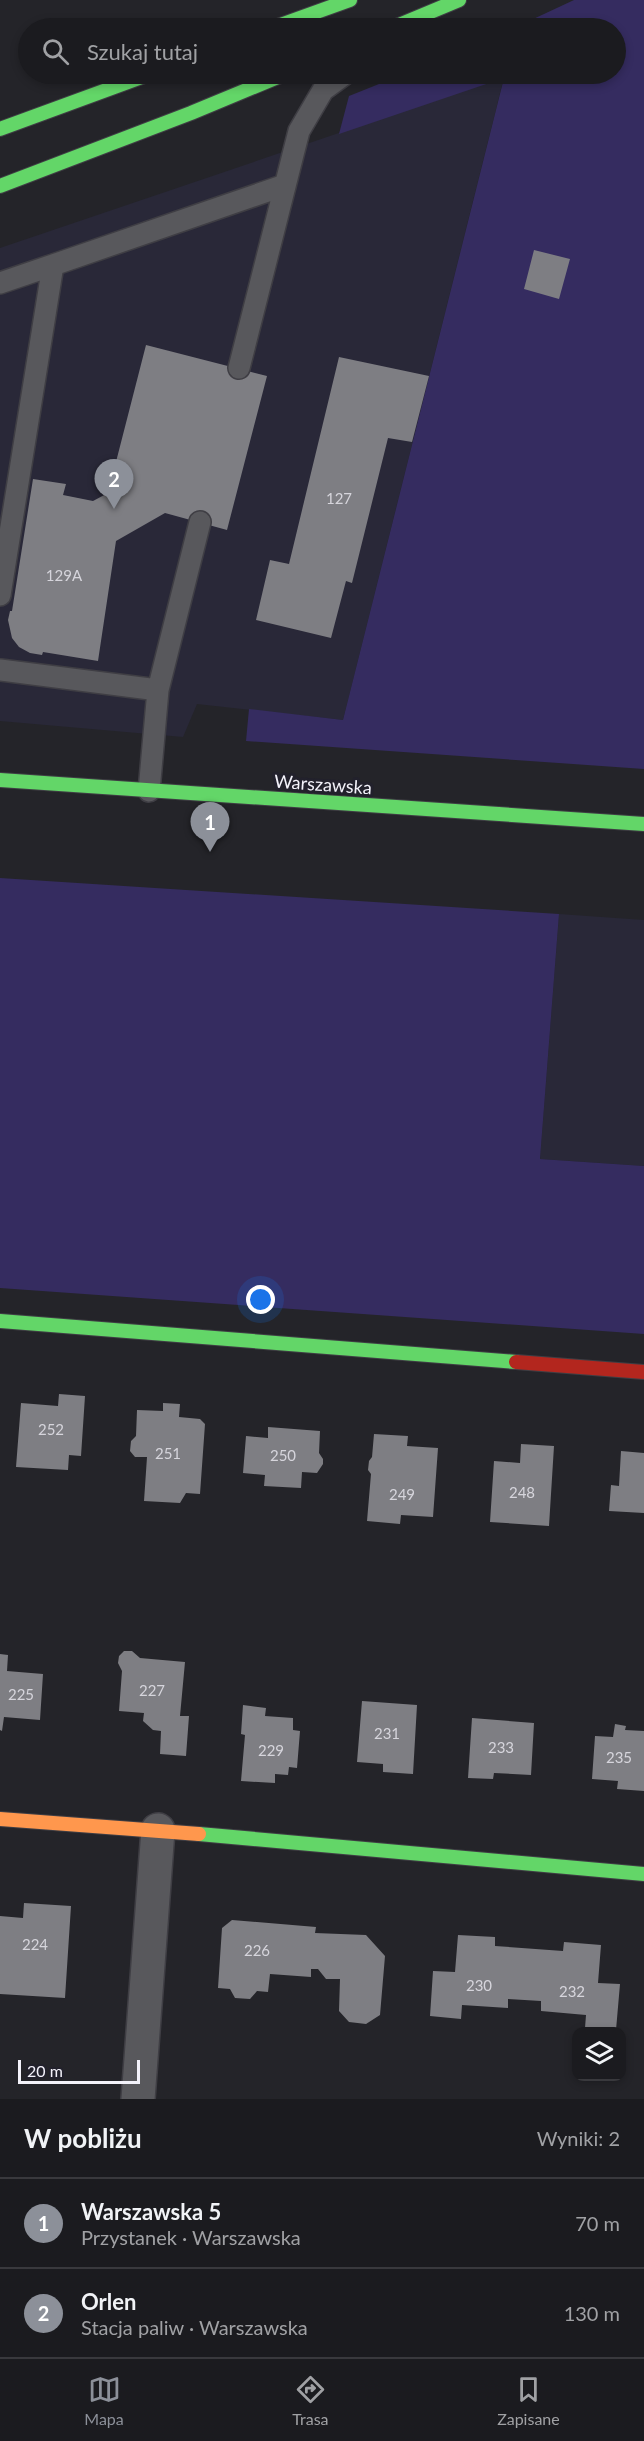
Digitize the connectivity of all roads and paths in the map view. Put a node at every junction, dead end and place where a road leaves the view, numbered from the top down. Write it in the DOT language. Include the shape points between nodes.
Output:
graph roads {
  1 [pos="350,0"];
  2 [pos="459,0"];
  3 [pos="422,16"];
  4 [pos="300,18"];
  5 [pos="417,18"];
  6 [pos="419,18"];
  7 [pos="123,84"];
  8 [pos="261,84"];
  9 [pos="331,84"];
  10 [pos="0,129"];
  11 [pos="285,185"];
  12 [pos="0,186"];
  13 [pos="53,265"];
  14 [pos="0,283"];
  15 [pos="239,368"];
  16 [pos="200,522"];
  17 [pos="0,595"];
  18 [pos="0,670"];
  19 [pos="158,690"];
  20 [pos="0,780"];
  21 [pos="149,791"];
  22 [pos="644,824"];
  23 [pos="0,1321"];
  24 [pos="644,1372"];
  25 [pos="0,1819"];
  26 [pos="158,1830"];
  27 [pos="644,1874"];
  28 [pos="138,2099"];
  1 -- 4 [label="street"];
  2 -- 3 [label="street"];
  3 -- 5 [label="street"];
  3 -- 6 [label="lane"];
  7 -- 10 [label="street"];
  8 -- 12 [label="street"];
  9 -- 11 [label="lane" via="323,90 299,131"];
  11 -- 13 [label="lane"];
  11 -- 15 [label="lane"];
  13 -- 14 [label="lane"];
  13 -- 17 [label="lane"];
  16 -- 19 [label="lane"];
  18 -- 19 [label="lane"];
  19 -- 21 [label="lane"];
  20 -- 21 [label="street, Warszawska"];
  21 -- 22 [label="street, Warszawska"];
  23 -- 24 [label="street"];
  25 -- 26 [label="street"];
  26 -- 27 [label="street"];
  26 -- 28 [label="street"];
}
